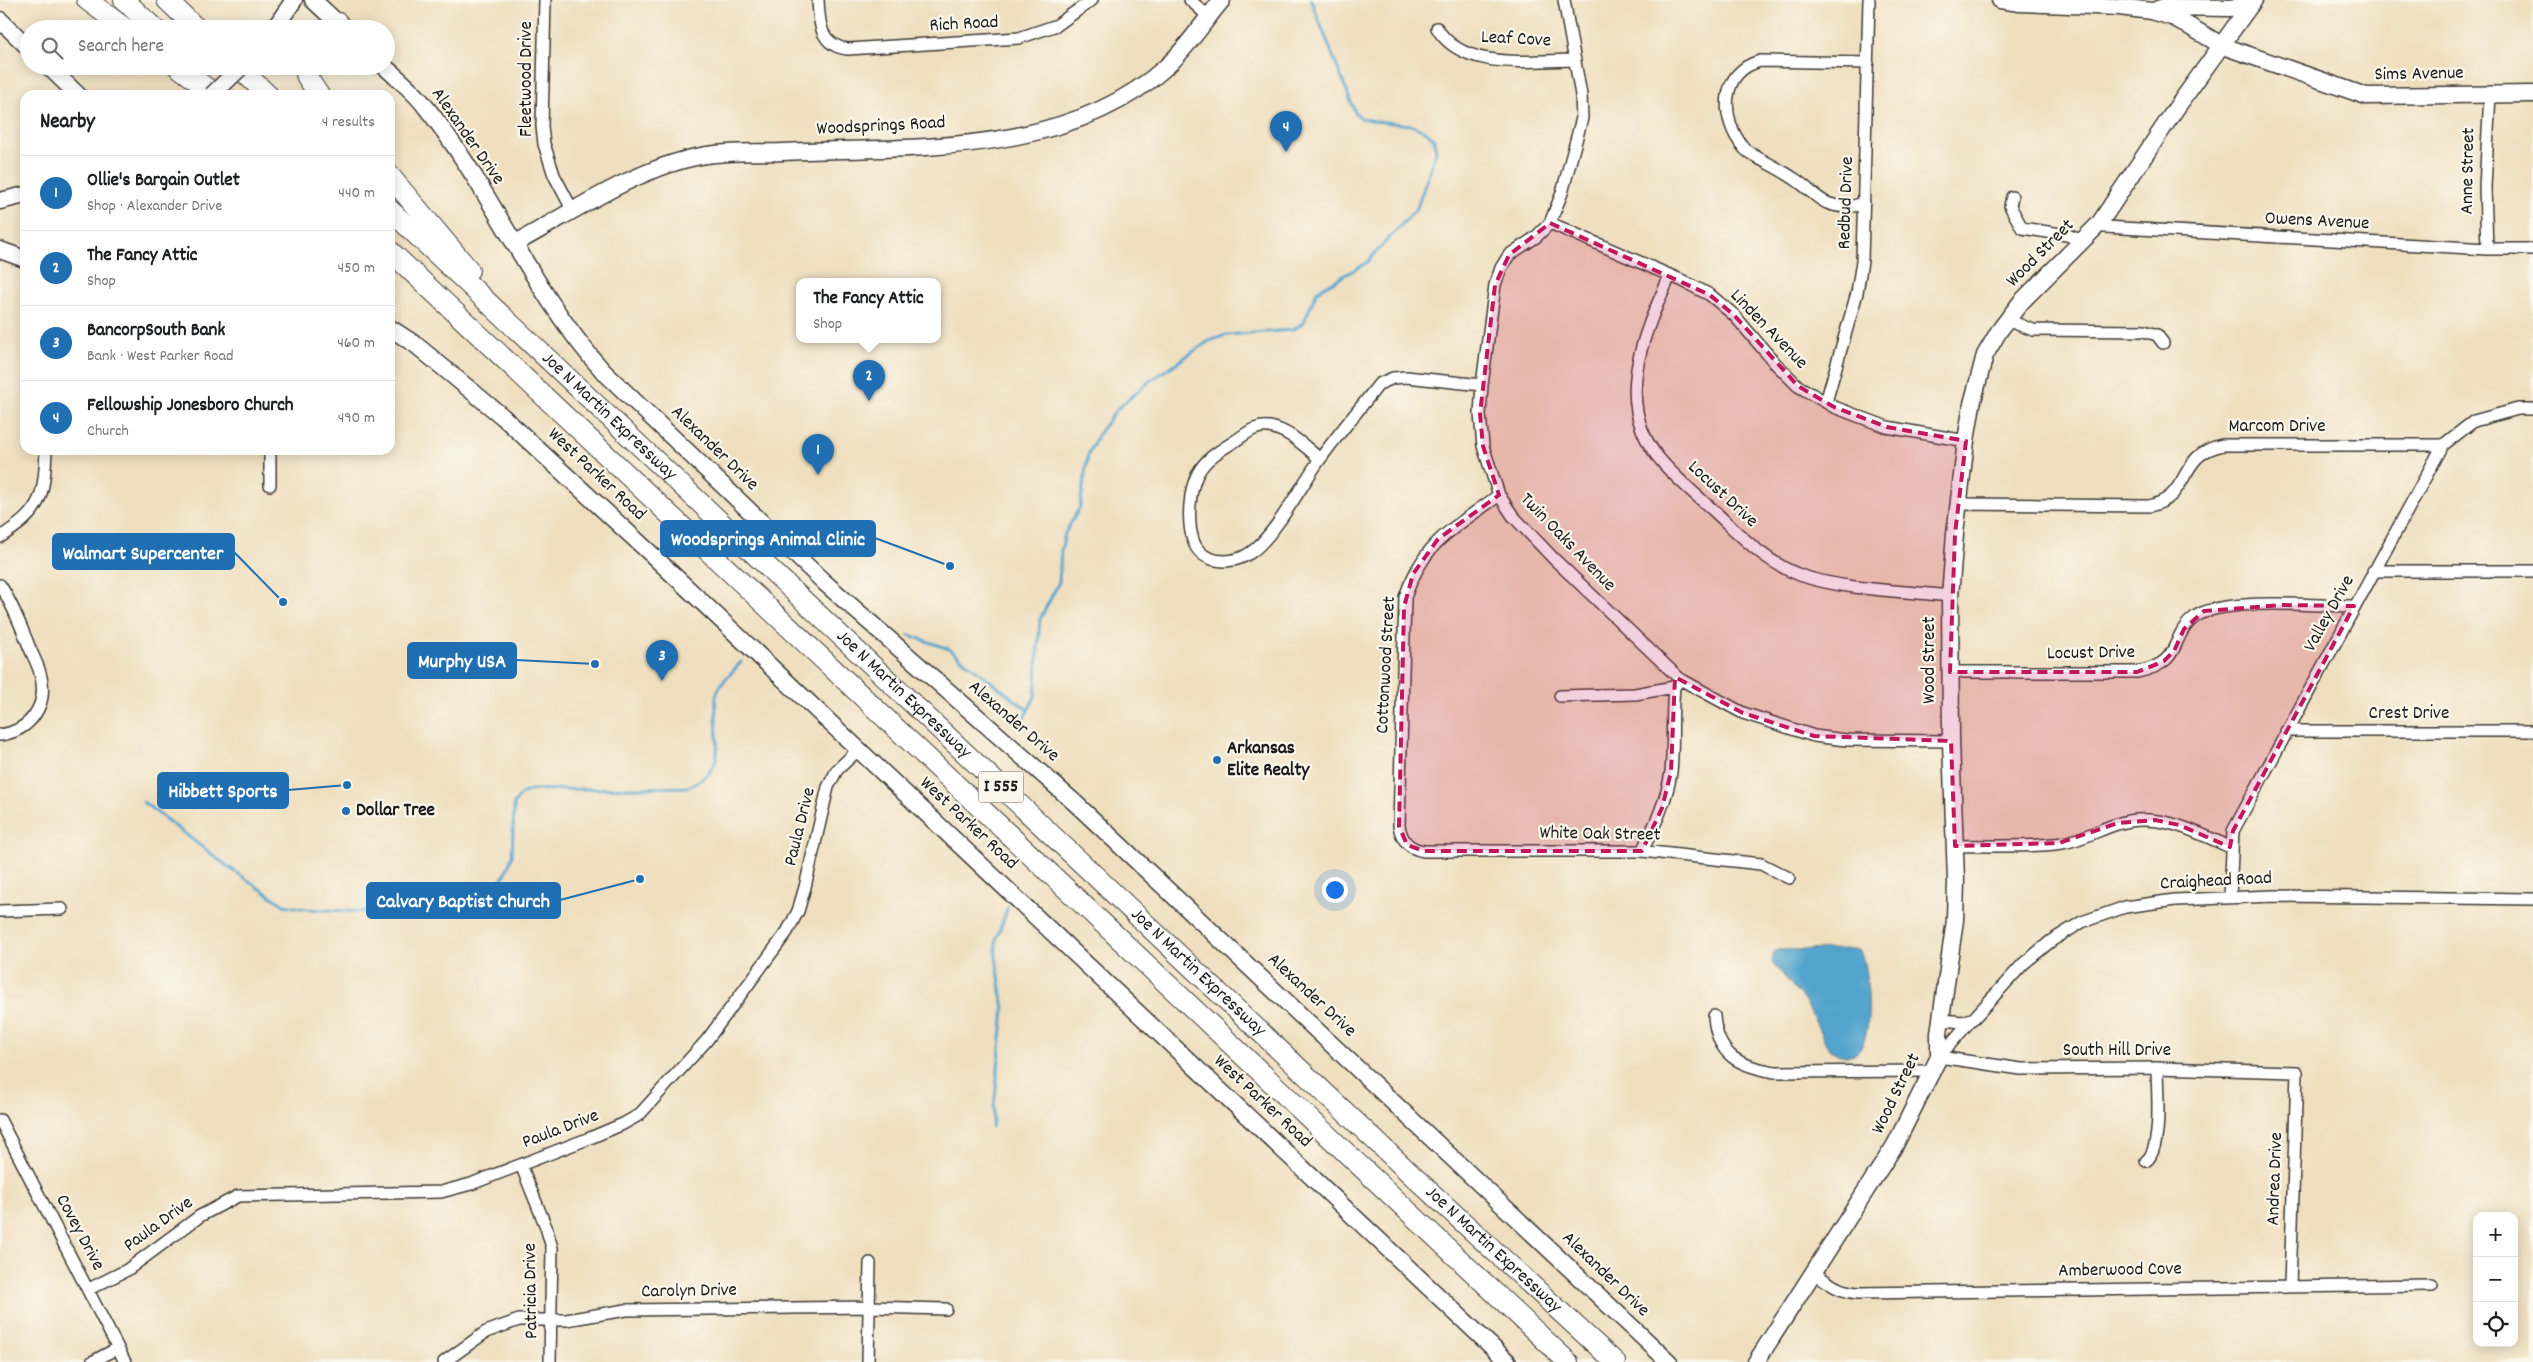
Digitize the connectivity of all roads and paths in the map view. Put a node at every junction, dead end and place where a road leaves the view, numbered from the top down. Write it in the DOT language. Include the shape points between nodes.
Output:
graph roads {
  1 [pos="86,0"];
  2 [pos="124,0"];
  3 [pos="167,0"];
  4 [pos="294,0"];
  5 [pos="313,0"];
  6 [pos="545,0"];
  7 [pos="818,0"];
  8 [pos="1092,0"];
  9 [pos="1190,0"];
  10 [pos="1222,0"];
  11 [pos="1564,0"];
  12 [pos="1868,0"];
  13 [pos="2000,0"];
  14 [pos="2252,3"];
  15 [pos="2119,4"];
  16 [pos="2152,11"];
  17 [pos="1208,16"];
  18 [pos="114,20"];
  19 [pos="145,20"];
  20 [pos="188,20"];
  21 [pos="280,20"];
  22 [pos="332,20"];
  23 [pos="1,21"];
  24 [pos="1437,28"];
  25 [pos="20,39"];
  26 [pos="2223,46"];
  27 [pos="1575,60"];
  28 [pos="1868,63"];
  29 [pos="57,75"];
  30 [pos="189,75"];
  31 [pos="203,75"];
  32 [pos="233,75"];
  33 [pos="247,75"];
  34 [pos="306,75"];
  35 [pos="393,75"];
  36 [pos="73,90"];
  37 [pos="209,90"];
  38 [pos="217,90"];
  39 [pos="219,90"];
  40 [pos="263,90"];
  41 [pos="316,90"];
  42 [pos="2490,94"];
  43 [pos="2533,94"];
  44 [pos="395,182"];
  45 [pos="20,196"];
  46 [pos="2012,197"];
  47 [pos="0,201"];
  48 [pos="1864,202"];
  49 [pos="574,211"];
  50 [pos="395,215"];
  51 [pos="1550,224"];
  52 [pos="2099,224"];
  53 [pos="2083,241"];
  54 [pos="514,244"];
  55 [pos="2487,249"];
  56 [pos="2533,249"];
  57 [pos="0,250"];
  58 [pos="395,256"];
  59 [pos="20,258"];
  60 [pos="1670,276"];
  61 [pos="2007,320"];
  62 [pos="395,331"];
  63 [pos="2163,343"];
  64 [pos="535,348"];
  65 [pos="1482,385"];
  66 [pos="1826,402"];
  67 [pos="2533,409"];
  68 [pos="1966,441"];
  69 [pos="2443,444"];
  70 [pos="46,455"];
  71 [pos="270,455"];
  72 [pos="1320,459"];
  73 [pos="270,485"];
  74 [pos="1500,495"];
  75 [pos="1960,504"];
  76 [pos="0,537"];
  77 [pos="2373,571"];
  78 [pos="2533,571"];
  79 [pos="0,585"];
  80 [pos="1950,596"];
  81 [pos="2354,606"];
  82 [pos="1950,672"];
  83 [pos="1677,683"];
  84 [pos="1560,696"];
  85 [pos="2286,731"];
  86 [pos="2533,731"];
  87 [pos="0,735"];
  88 [pos="1951,741"];
  89 [pos="859,749"];
  90 [pos="1407,845"];
  91 [pos="1955,846"];
  92 [pos="2230,847"];
  93 [pos="1642,851"];
  94 [pos="1789,878"];
  95 [pos="2230,897"];
  96 [pos="2533,899"];
  97 [pos="62,909"];
  98 [pos="0,911"];
  99 [pos="1714,1016"];
  100 [pos="1974,1018"];
  101 [pos="1942,1020"];
  102 [pos="1935,1064"];
  103 [pos="2158,1068"];
  104 [pos="2297,1072"];
  105 [pos="0,1120"];
  106 [pos="2146,1161"];
  107 [pos="521,1165"];
  108 [pos="870,1263"];
  109 [pos="1815,1272"];
  110 [pos="2432,1285"];
  111 [pos="2290,1286"];
  112 [pos="88,1290"];
  113 [pos="868,1307"];
  114 [pos="946,1309"];
  115 [pos="552,1320"];
  116 [pos="118,1348"];
  117 [pos="92,1362"];
  118 [pos="125,1362"];
  119 [pos="444,1362"];
  120 [pos="550,1362"];
  121 [pos="868,1362"];
  122 [pos="1508,1362"];
  123 [pos="1568,1362"];
  124 [pos="1615,1362"];
  125 [pos="1669,1362"];
  126 [pos="1756,1362"];
  1 -- 18 [label="highway"];
  2 -- 19 [label="highway"];
  3 -- 20 [label="highway"];
  4 -- 21 [label="street"];
  5 -- 22 [label="street"];
  6 -- 49 [label="street, Fleetwood Drive" via="544,144 554,175"];
  7 -- 8 [label="street, Rich Road" via="820,26 829,41 848,49 1008,40 1057,25"];
  9 -- 17 [label="street"];
  10 -- 17 [label="street, Woodsprings Road"];
  11 -- 27 [label="street, Twin Oaks Avenue"];
  12 -- 28 [label="street, Redbud Drive"];
  13 -- 15 [label="street" via="2020,4"];
  14 -- 16 [label="street" via="2229,8 2165,7"];
  14 -- 26 [label="street, Wood Street"];
  15 -- 16 [label="street"];
  16 -- 26 [label="street" via="2175,18"];
  17 -- 49 [label="street, Woodsprings Road" via="1168,66 1094,115 1067,124 1032,133 948,144 701,156 672,164 618,187"];
  23 -- 25 [label="street"];
  24 -- 27 [label="street, Leaf Cove" via="1458,50 1478,57"];
  26 -- 42 [label="street, Sims Avenue" via="2366,96"];
  26 -- 52 [label="street, Wood Street" via="2177,107"];
  27 -- 51 [label="street, Twin Oaks Avenue" via="1582,118 1562,193"];
  28 -- 48 [label="street, Redbud Drive"];
  28 -- 48 [label="street" via="1760,61 1736,74 1727,100 1731,126 1749,152 1826,202 1849,206"];
  29 -- 36 [label="street"];
  30 -- 37 [label="highway"];
  31 -- 39 [label="highway"];
  32 -- 38 [label="street, bridge"];
  33 -- 40 [label="highway"];
  34 -- 41 [label="highway"];
  35 -- 54 [label="street, Alexander Drive" via="424,104"];
  42 -- 43 [label="street, Sims Avenue"];
  42 -- 55 [label="street, Anne Street" via="2485,187"];
  44 -- 64 [label="highway"];
  45 -- 47 [label="street"];
  46 -- 53 [label="street" via="2010,206 2022,228 2067,235"];
  48 -- 66 [label="street, Redbud Drive" via="1857,294"];
  49 -- 54 [label="street, Woodsprings Road"];
  50 -- 64 [label="highway, Joe N Martin Expressway / I 555"];
  51 -- 60 [label="street, Linden Avenue"];
  51 -- 65 [label="street, Twin Oaks Avenue" via="1509,255 1501,268 1490,311"];
  52 -- 53 [label="street, Wood Street"];
  52 -- 55 [label="street, Owens Avenue" via="2105,227"];
  53 -- 61 [label="street, Wood Street"];
  54 -- 125 [label="street, Alexander Drive" via="577,342 603,371 825,584 1117,842"];
  55 -- 56 [label="street, Owens Avenue"];
  57 -- 59 [label="street"];
  58 -- 123 [label="highway, Joe N Martin Expressway / I 555"];
  60 -- 66 [label="street, Linden Avenue" via="1700,289 1725,306 1798,386"];
  60 -- 80 [label="street, Locust Drive" via="1642,340 1635,383 1636,406 1644,434 1662,462 1755,550 1781,567 1830,583"];
  61 -- 63 [label="street" via="2033,330 2144,331 2153,333"];
  61 -- 68 [label="street, Wood Street" via="1989,347 1978,375"];
  62 -- 89 [label="street, West Parker Road" via="503,417"];
  64 -- 124 [label="highway, Joe N Martin Expressway / I 555" via="1415,1178"];
  65 -- 72 [label="street" via="1416,377 1393,378 1380,384"];
  65 -- 74 [label="street, Twin Oaks Avenue" via="1483,446"];
  66 -- 68 [label="street, Linden Avenue" via="1887,426"];
  67 -- 69 [label="street, Valley Drive" via="2518,409 2474,421"];
  68 -- 75 [label="street, Wood Street"];
  69 -- 75 [label="street, Marcom Drive" via="2223,444 2199,453 2174,494 2159,504"];
  69 -- 77 [label="street, Valley Drive"];
  70 -- 76 [label="street" via="45,486 40,499 25,518"];
  71 -- 73 [label="street"];
  72 -- 72 [label="street" via="1255,550 1241,559 1229,561 1217,560 1199,551 1191,525 1192,489 1198,472 1208,459 1260,427 1286,433"];
  74 -- 83 [label="street, Twin Oaks Avenue" via="1513,516"];
  74 -- 90 [label="street, Cottonwood Street" via="1438,540 1413,574 1406,597 1399,826"];
  75 -- 80 [label="street, Wood Street"];
  77 -- 78 [label="street"];
  77 -- 81 [label="street, Valley Drive"];
  79 -- 87 [label="street" via="11,603 43,685 40,704 29,724"];
  80 -- 82 [label="street, Wood Street"];
  81 -- 82 [label="street, Locust Drive" via="2218,607 2204,611 2184,629 2174,651 2164,662 2137,672"];
  81 -- 85 [label="street, Valley Drive"];
  82 -- 88 [label="street, Wood Street"];
  83 -- 84 [label="street" via="1635,694"];
  83 -- 88 [label="street, Twin Oaks Avenue" via="1744,712 1814,736 1846,740"];
  83 -- 93 [label="street" via="1668,785 1662,808"];
  85 -- 86 [label="street, Crest Drive"];
  85 -- 92 [label="street, Valley Drive" via="2232,831"];
  88 -- 91 [label="street, Wood Street"];
  89 -- 107 [label="street, Paula Drive" via="837,770 828,787 805,887 787,932 707,1040 639,1115"];
  89 -- 122 [label="street, West Parker Road"];
  90 -- 93 [label="street, White Oak Street" via="1424,851"];
  91 -- 92 [label="street" via="2060,843 2086,838 2118,823 2156,820 2179,825"];
  91 -- 101 [label="street, Wood Street" via="1955,920"];
  92 -- 95 [label="street, Valley Drive"];
  93 -- 94 [label="street, White Oak Street" via="1761,864"];
  95 -- 96 [label="street, Craighead Road"];
  95 -- 100 [label="street, Craighead Road" via="2159,902 2118,909 2082,922 2033,954"];
  97 -- 98 [label="street"];
  99 -- 102 [label="street, South Hill Drive" via="1718,1037 1729,1053 1741,1065 1758,1071"];
  100 -- 101 [label="street" via="1963,1022"];
  100 -- 102 [label="street, Craighead Road"];
  101 -- 102 [label="street, Wood Street"];
  102 -- 103 [label="street, South Hill Drive" via="2021,1069"];
  102 -- 109 [label="street, Wood Street" via="1895,1145"];
  103 -- 104 [label="street, South Hill Drive"];
  103 -- 106 [label="street" via="2156,1141"];
  104 -- 111 [label="street, Andrea Drive"];
  105 -- 112 [label="street, Covey Drive"];
  107 -- 112 [label="street, Paula Drive" via="471,1184 426,1194 238,1196 200,1216 127,1270"];
  107 -- 115 [label="street, Patricia Drive" via="552,1248"];
  108 -- 113 [label="street"];
  109 -- 111 [label="street, Amberwood Cove" via="1835,1288 1859,1294"];
  109 -- 126 [label="street, Wood Street"];
  110 -- 111 [label="street, Amberwood Cove"];
  112 -- 116 [label="street, Covey Drive"];
  113 -- 114 [label="street, Carolyn Drive"];
  113 -- 115 [label="street, Carolyn Drive" via="626,1310"];
  113 -- 121 [label="street"];
  115 -- 119 [label="street, Carolyn Drive" via="519,1320 498,1326"];
  115 -- 120 [label="street, Patricia Drive"];
  116 -- 117 [label="street"];
  116 -- 118 [label="street, Covey Drive"];
}
